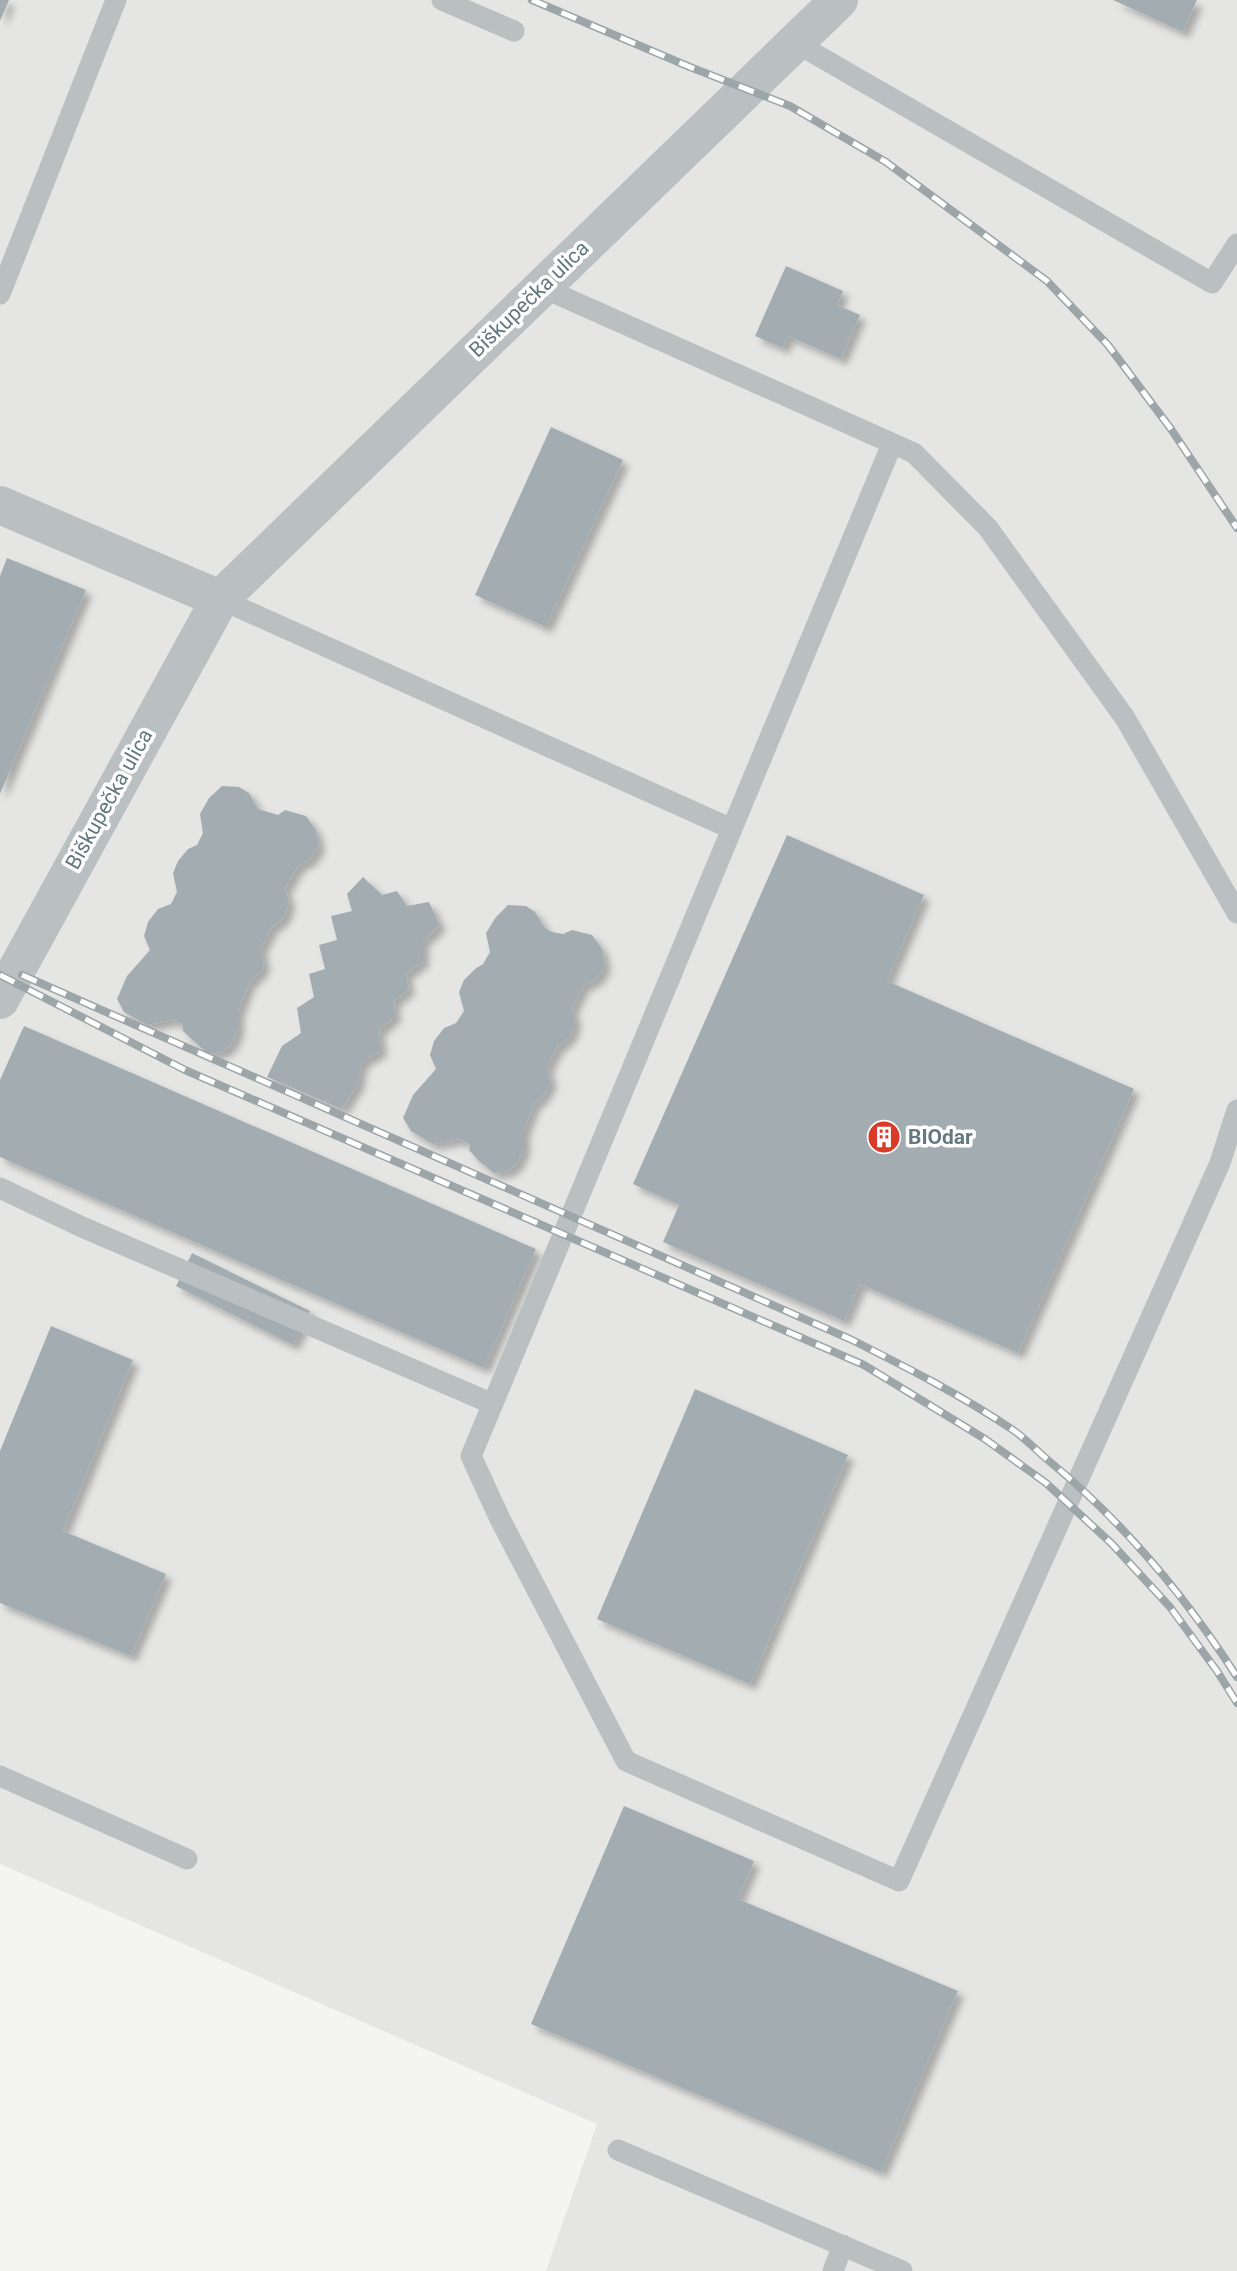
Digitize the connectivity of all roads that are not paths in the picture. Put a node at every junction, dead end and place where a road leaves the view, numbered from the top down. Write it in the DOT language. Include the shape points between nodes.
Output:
graph roads {
  1 [pos="116,0"];
  2 [pos="442,0"];
  3 [pos="839,0"];
  4 [pos="514,31"];
  5 [pos="796,43"];
  6 [pos="1237,244"];
  7 [pos="541,287"];
  8 [pos="0,294"];
  9 [pos="892,444"];
  10 [pos="0,505"];
  11 [pos="220,599"];
  12 [pos="732,829"];
  13 [pos="1237,913"];
  14 [pos="4,987"];
  15 [pos="1237,1110"];
  16 [pos="0,1188"];
  17 [pos="493,1404"];
  18 [pos="0,1776"];
  19 [pos="187,1858"];
  20 [pos="618,2150"];
  21 [pos="843,2245"];
  22 [pos="833,2271"];
  23 [pos="902,2271"];
  1 -- 8 [label="lane"];
  2 -- 4 [label="lane"];
  3 -- 5 [label="street, Biškupečka ulica"];
  5 -- 6 [label="lane" via="1212,284"];
  5 -- 7 [label="street, Biškupečka ulica"];
  7 -- 9 [label="lane"];
  7 -- 11 [label="street, Biškupečka ulica"];
  9 -- 12 [label="lane"];
  9 -- 13 [label="lane" via="914,453 988,528 1125,718"];
  10 -- 11 [label="street"];
  11 -- 12 [label="lane"];
  11 -- 14 [label="street, Biškupečka ulica"];
  12 -- 17 [label="lane"];
  15 -- 17 [label="lane" via="1220,1163 899,1881 626,1761 471,1456"];
  16 -- 17 [label="lane"];
  18 -- 19 [label="lane"];
  20 -- 21 [label="lane"];
  21 -- 22 [label="lane"];
  21 -- 23 [label="lane"];
}
